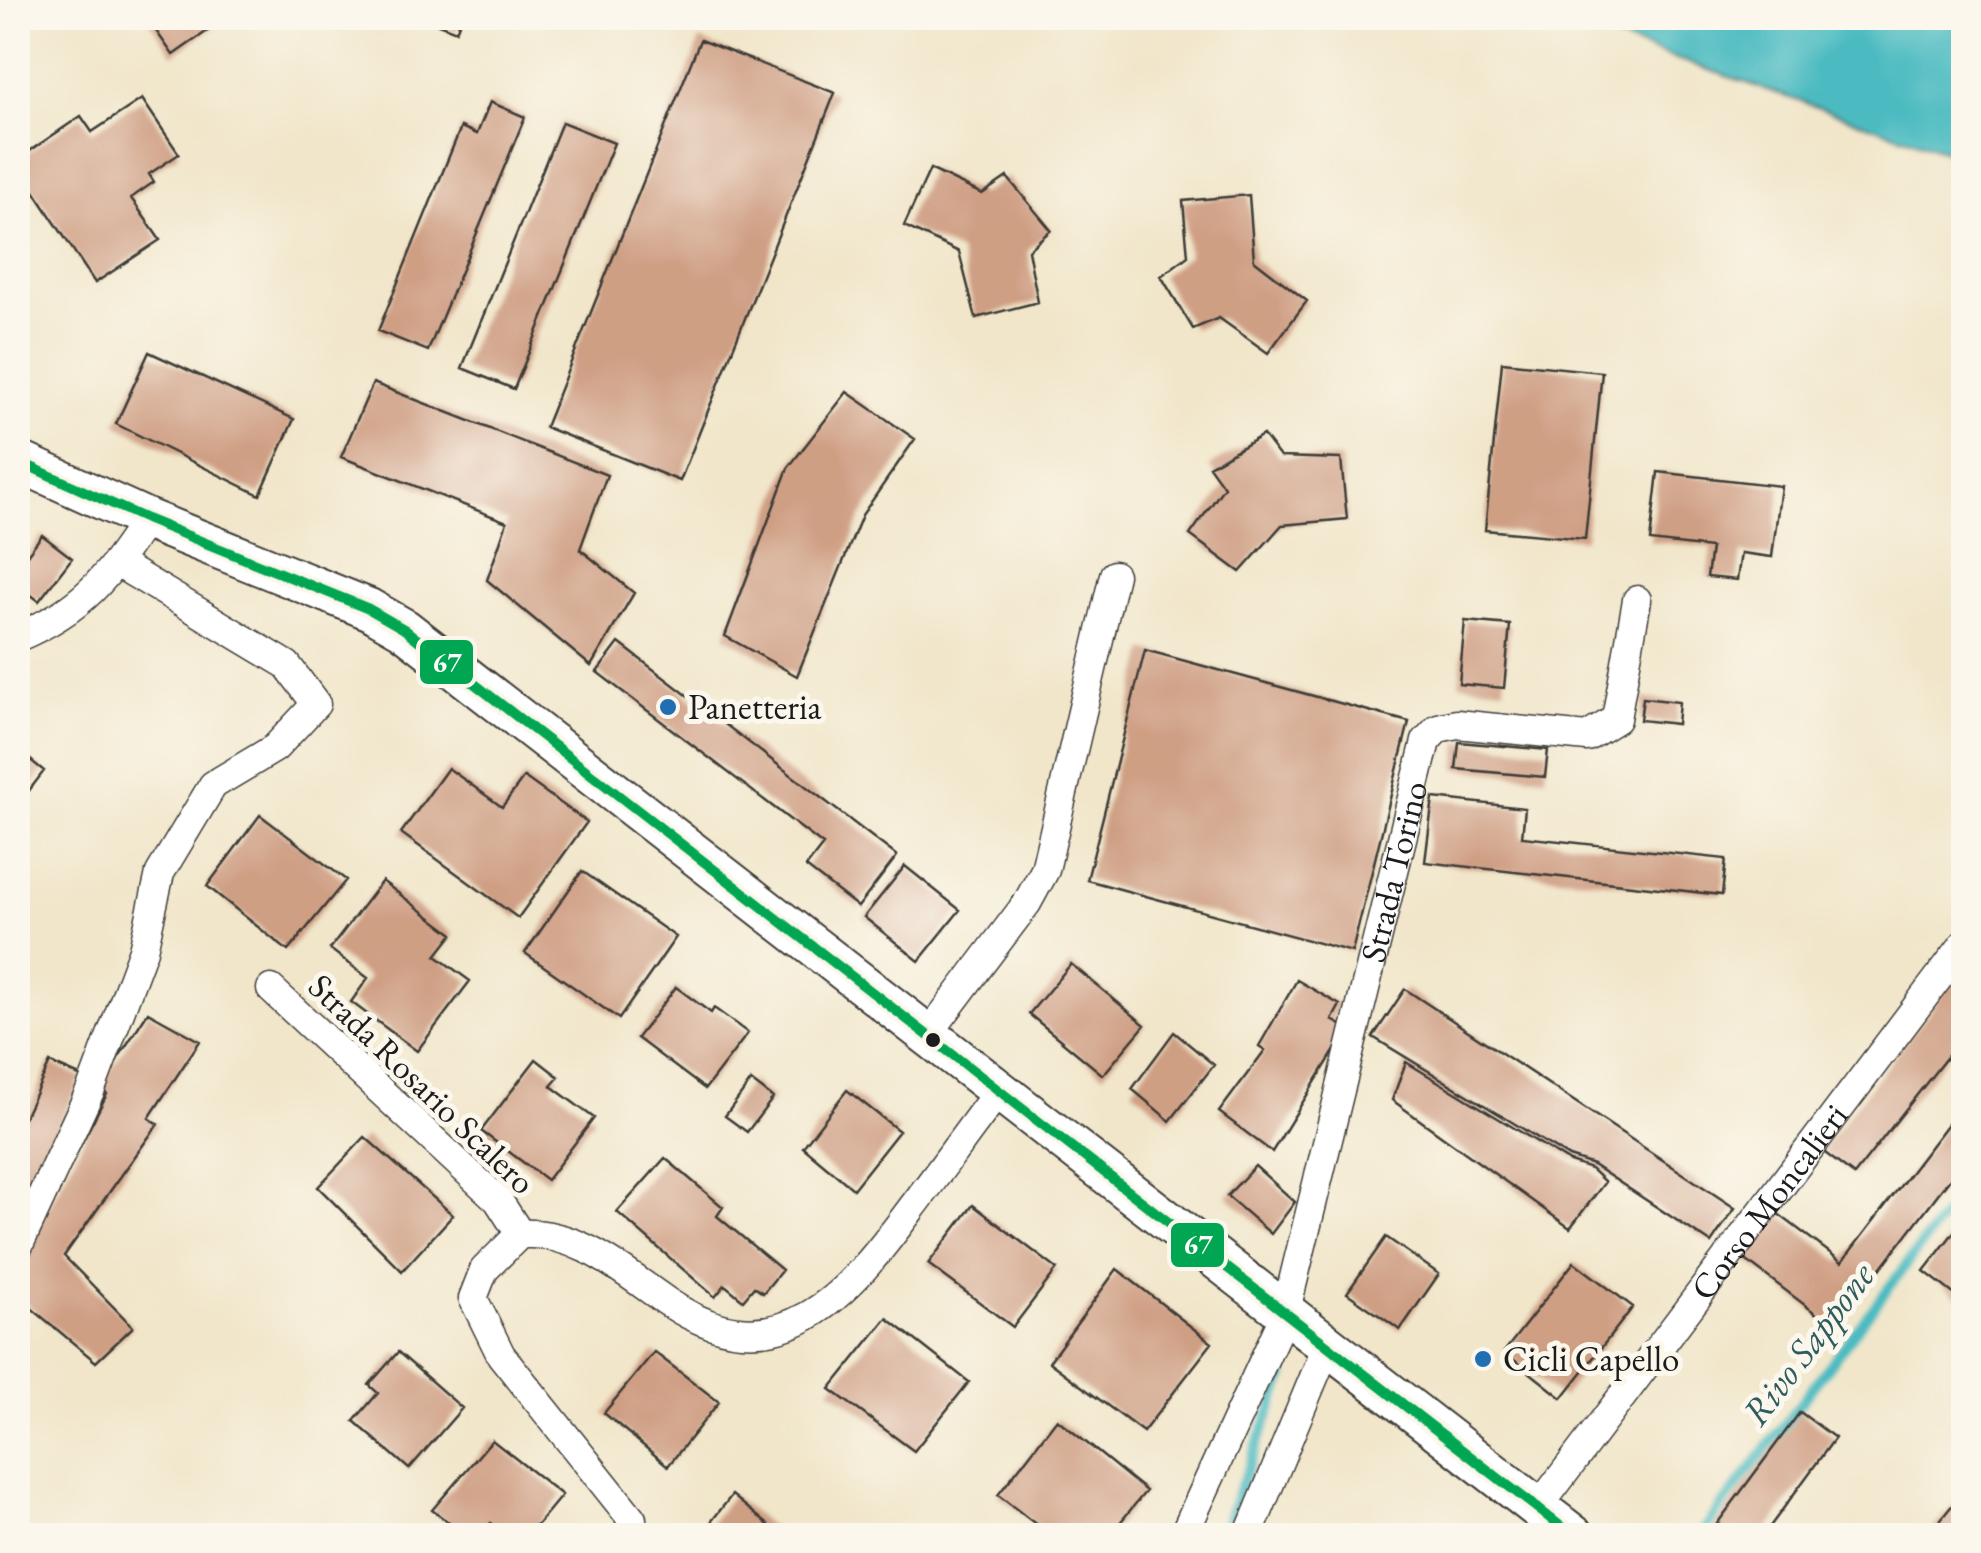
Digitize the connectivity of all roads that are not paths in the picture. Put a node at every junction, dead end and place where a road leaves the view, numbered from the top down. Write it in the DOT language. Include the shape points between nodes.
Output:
graph roads {
  1 [pos="18,461"];
  2 [pos="146,519"];
  3 [pos="118,563"];
  4 [pos="1114,574"];
  5 [pos="1636,600"];
  6 [pos="18,637"];
  7 [pos="1964,944"];
  8 [pos="270,988"];
  9 [pos="926,1036"];
  10 [pos="998,1092"];
  11 [pos="520,1234"];
  12 [pos="18,1247"];
  13 [pos="1285,1314"];
  14 [pos="1327,1346"];
  15 [pos="1537,1509"];
  16 [pos="628,1536"];
  17 [pos="1183,1536"];
  18 [pos="1248,1536"];
  19 [pos="1574,1536"];
  1 -- 2 [label="main road"];
  2 -- 3 [label="street"];
  2 -- 9 [label="main road" via="369,608 404,629"];
  3 -- 6 [label="street" via="61,619"];
  3 -- 12 [label="street" via="287,665 316,704 275,748 212,786 160,873 143,950 91,1089"];
  4 -- 9 [label="street" via="1045,870 1027,904"];
  5 -- 13 [label="street, Strada Torino" via="1616,719 1600,732 1587,737 1457,724 1438,728 1426,741"];
  7 -- 15 [label="street, Corso Moncalieri"];
  8 -- 11 [label="street, Strada Rosario Scalero" via="498,1200"];
  9 -- 10 [label="main road"];
  10 -- 11 [label="street, Strada Rosario Scalero" via="872,1262 828,1307 799,1323 758,1333 719,1327 672,1305 610,1259 544,1233"];
  10 -- 13 [label="main road"];
  11 -- 16 [label="street, Strada Rosario Scalero" via="484,1270 473,1298 501,1355 632,1519"];
  13 -- 14 [label="main road"];
  13 -- 17 [label="street, Strada Torino"];
  14 -- 15 [label="main road"];
  14 -- 18 [label="street"];
  15 -- 19 [label="main road"];
}
